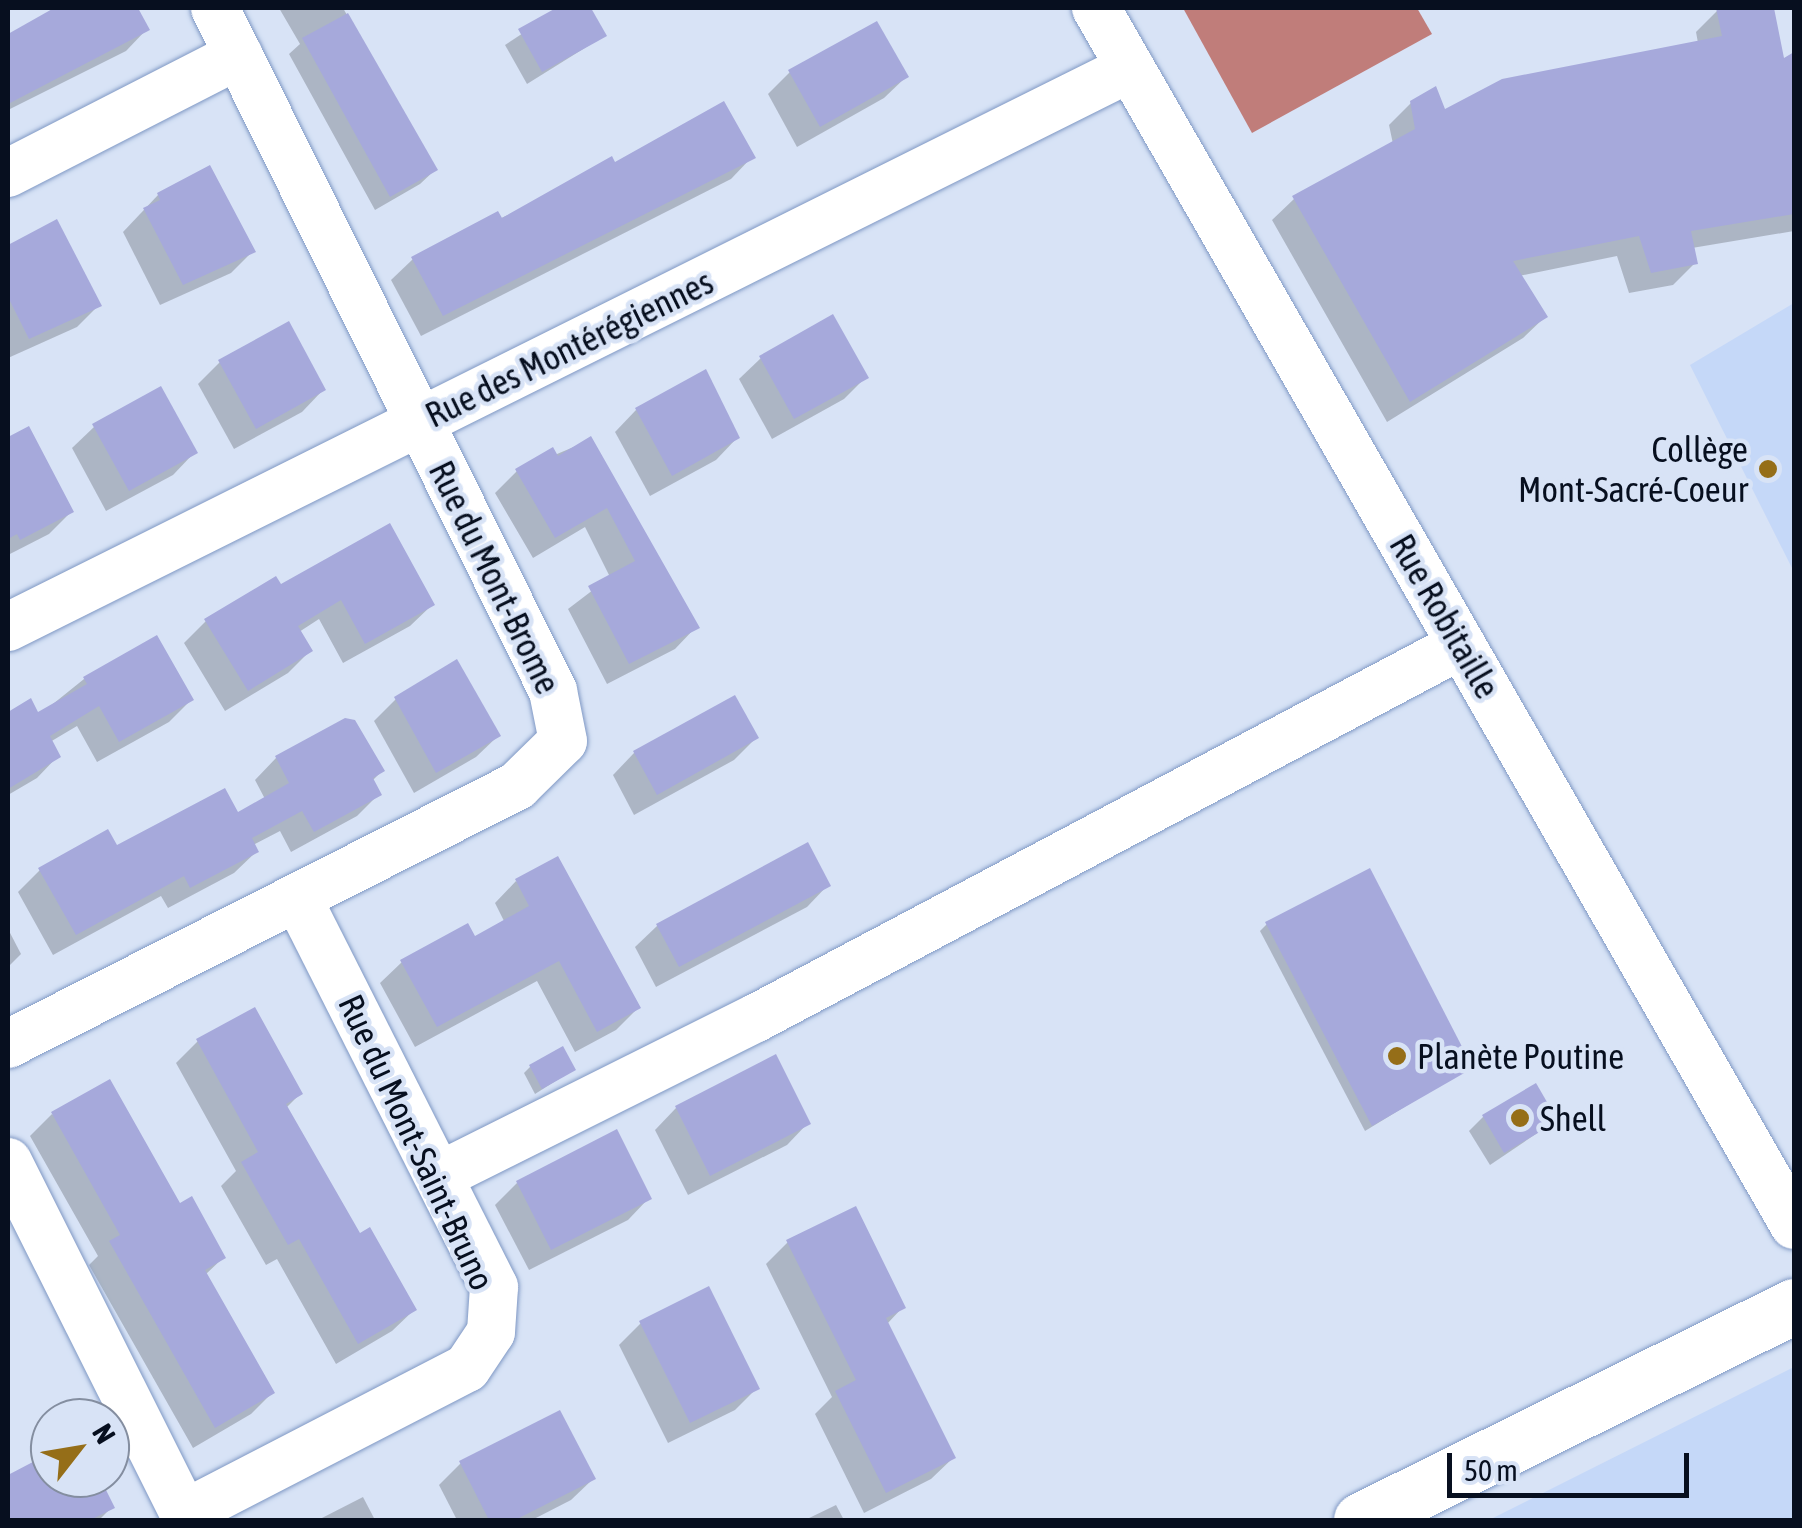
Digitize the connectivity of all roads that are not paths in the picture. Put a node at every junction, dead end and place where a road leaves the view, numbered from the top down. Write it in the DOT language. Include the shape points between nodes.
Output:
graph roads {
  1 [pos="215,8"];
  2 [pos="1096,8"];
  3 [pos="238,56"];
  4 [pos="1130,68"];
  5 [pos="8,174"];
  6 [pos="419,422"];
  7 [pos="8,627"];
  8 [pos="1461,645"];
  9 [pos="299,901"];
  10 [pos="8,1044"];
  11 [pos="8,1162"];
  12 [pos="439,1176"];
  13 [pos="1794,1225"];
  14 [pos="1794,1306"];
  15 [pos="185,1517"];
  16 [pos="1360,1520"];
  1 -- 3 [label="street, Rue du Mont-Brome"];
  2 -- 4 [label="street, Rue Robitaille"];
  3 -- 5 [label="street"];
  3 -- 6 [label="street, Rue du Mont-Brome"];
  4 -- 6 [label="street, Rue des Montérégiennes"];
  4 -- 8 [label="street, Rue Robitaille"];
  6 -- 7 [label="street, Rue des Montérégiennes"];
  6 -- 9 [label="street, Rue du Mont-Brome" via="553,691 563,741 516,786"];
  8 -- 12 [label="street" via="756,1018"];
  8 -- 13 [label="street, Rue Robitaille"];
  9 -- 10 [label="street, Rue du Mont-Brome"];
  9 -- 12 [label="street, Rue du Mont-Saint-Bruno"];
  11 -- 15 [label="street"];
  12 -- 15 [label="street, Rue du Mont-Saint-Bruno" via="494,1287 490,1332 467,1368"];
  14 -- 16 [label="main road"];
}
